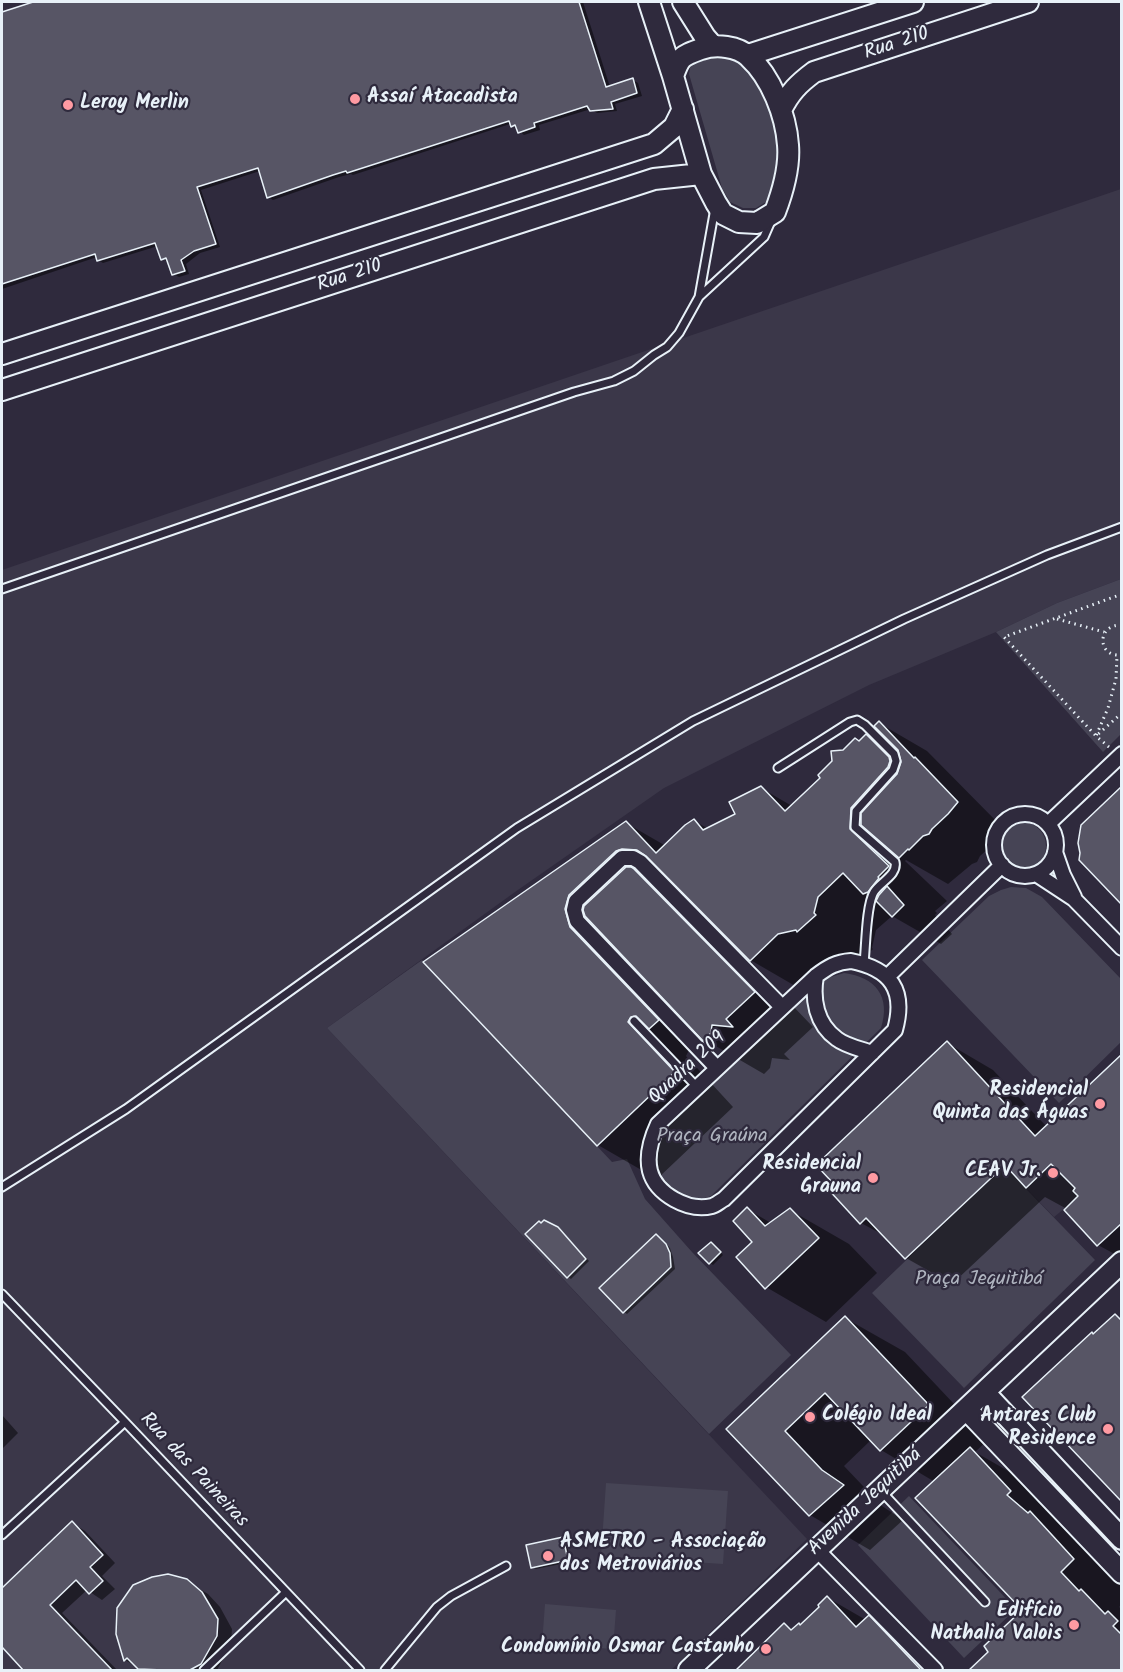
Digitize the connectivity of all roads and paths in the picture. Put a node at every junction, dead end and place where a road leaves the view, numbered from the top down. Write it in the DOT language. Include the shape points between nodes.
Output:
graph roads {
  1 [pos="649,2"];
  2 [pos="682,2"];
  3 [pos="913,2"];
  4 [pos="1028,2"];
  5 [pos="712,45"];
  6 [pos="748,55"];
  7 [pos="674,76"];
  8 [pos="683,109"];
  9 [pos="781,110"];
  10 [pos="701,174"];
  11 [pos="716,203"];
  12 [pos="775,212"];
  13 [pos="699,297"];
  14 [pos="2,354"];
  15 [pos="2,390"];
  16 [pos="1122,527"];
  17 [pos="2,589"];
  18 [pos="1122,594"];
  19 [pos="1056,619"];
  20 [pos="1122,625"];
  21 [pos="1104,632"];
  22 [pos="1122,655"];
  23 [pos="1117,656"];
  24 [pos="1122,712"];
  25 [pos="1096,736"];
  26 [pos="1121,755"];
  27 [pos="778,768"];
  28 [pos="1048,824"];
  29 [pos="1055,852"];
  30 [pos="1002,865"];
  31 [pos="1036,874"];
  32 [pos="1074,899"];
  33 [pos="1122,948"];
  34 [pos="864,963"];
  35 [pos="816,976"];
  36 [pos="888,976"];
  37 [pos="782,1007"];
  38 [pos="634,1021"];
  39 [pos="872,1053"];
  40 [pos="717,1068"];
  41 [pos="697,1087"];
  42 [pos="2,1187"];
  43 [pos="1122,1262"];
  44 [pos="2,1294"];
  45 [pos="984,1392"];
  46 [pos="966,1409"];
  47 [pos="125,1422"];
  48 [pos="1044,1456"];
  49 [pos="1026,1473"];
  50 [pos="880,1490"];
  51 [pos="2,1535"];
  52 [pos="1122,1539"];
  53 [pos="817,1550"];
  54 [pos="506,1566"];
  55 [pos="1122,1573"];
  56 [pos="285,1593"];
  57 [pos="985,1602"];
  58 [pos="204,1671"];
  59 [pos="360,1671"];
  60 [pos="385,1671"];
  61 [pos="689,1671"];
  62 [pos="935,1671"];
  1 -- 7 [label="main road"];
  2 -- 5 [label="main road"];
  3 -- 6 [label="main road, Rua 210"];
  4 -- 9 [label="main road, Rua 210" via="814,72 788,94"];
  5 -- 6 [label="main road"];
  5 -- 7 [label="main road" via="684,56"];
  6 -- 9 [label="main road" via="767,79"];
  7 -- 8 [label="main road"];
  8 -- 10 [label="main road"];
  8 -- 14 [label="main road, Rua 210" via="674,127 654,144"];
  9 -- 12 [label="main road" via="788,145 786,182"];
  10 -- 11 [label="main road"];
  10 -- 15 [label="main road, Rua 210" via="654,179"];
  11 -- 12 [label="main road" via="723,214 739,222 757,223"];
  11 -- 13 [label="lane"];
  12 -- 13 [label="lane" via="764,237"];
  13 -- 17 [label="lane" via="679,333 666,347 614,381"];
  16 -- 42 [label="lane" via="1047,555 915,614 693,721 517,828 126,1109"];
  18 -- 19 [label="path"];
  19 -- 21 [label="path"];
  19 -- 25 [label="path" via="1004,637"];
  20 -- 21 [label="path" via="1114,624"];
  21 -- 23 [label="path" via="1104,647"];
  22 -- 23 [label="path"];
  23 -- 25 [label="path" via="1116,679"];
  24 -- 25 [label="path"];
  25 -- 26 [label="path"];
  26 -- 28 [label="street"];
  27 -- 34 [label="lane" via="857,720 894,754 893,770 856,811 854,820 855,827 896,867 870,901"];
  28 -- 29 [label="street" via="1056,842"];
  28 -- 30 [label="street" via="1029,814 1008,819 995,835 996,856"];
  29 -- 31 [label="street"];
  29 -- 32 [label="street"];
  30 -- 31 [label="street" via="1018,875"];
  30 -- 36 [label="street"];
  31 -- 32 [label="street"];
  32 -- 33 [label="street"];
  34 -- 35 [label="street, Quadra 209" via="837,962"];
  34 -- 36 [label="street, Quadra 209"];
  35 -- 37 [label="street, Quadra 209"];
  35 -- 39 [label="street" via="813,991 824,1025 837,1040"];
  36 -- 39 [label="street, Quadra 209" via="898,1001 898,1016 895,1030"];
  37 -- 40 [label="street, Quadra 209"];
  37 -- 40 [label="street" via="633,858 622,858 576,901 578,921"];
  38 -- 41 [label="lane"];
  39 -- 41 [label="street, Quadra 209" via="724,1199 700,1207 685,1204 662,1190 650,1172 649,1159 652,1135 658,1124"];
  40 -- 41 [label="street, Quadra 209"];
  43 -- 45 [label="main road, Avenida Jequitibá"];
  44 -- 47 [label="lane, Rua das Paineiras"];
  45 -- 46 [label="main road, Avenida Jequitibá"];
  45 -- 48 [label="main road"];
  46 -- 49 [label="main road"];
  46 -- 50 [label="main road, Avenida Jequitibá"];
  47 -- 51 [label="lane"];
  47 -- 56 [label="lane, Rua das Paineiras"];
  48 -- 49 [label="main road"];
  48 -- 52 [label="main road"];
  49 -- 55 [label="main road"];
  50 -- 53 [label="main road, Avenida Jequitibá"];
  50 -- 57 [label="lane"];
  53 -- 61 [label="main road, Avenida Jequitibá"];
  53 -- 62 [label="street"];
  54 -- 60 [label="lane" via="437,1607"];
  56 -- 58 [label="lane"];
  56 -- 59 [label="lane, Rua das Paineiras"];
}
